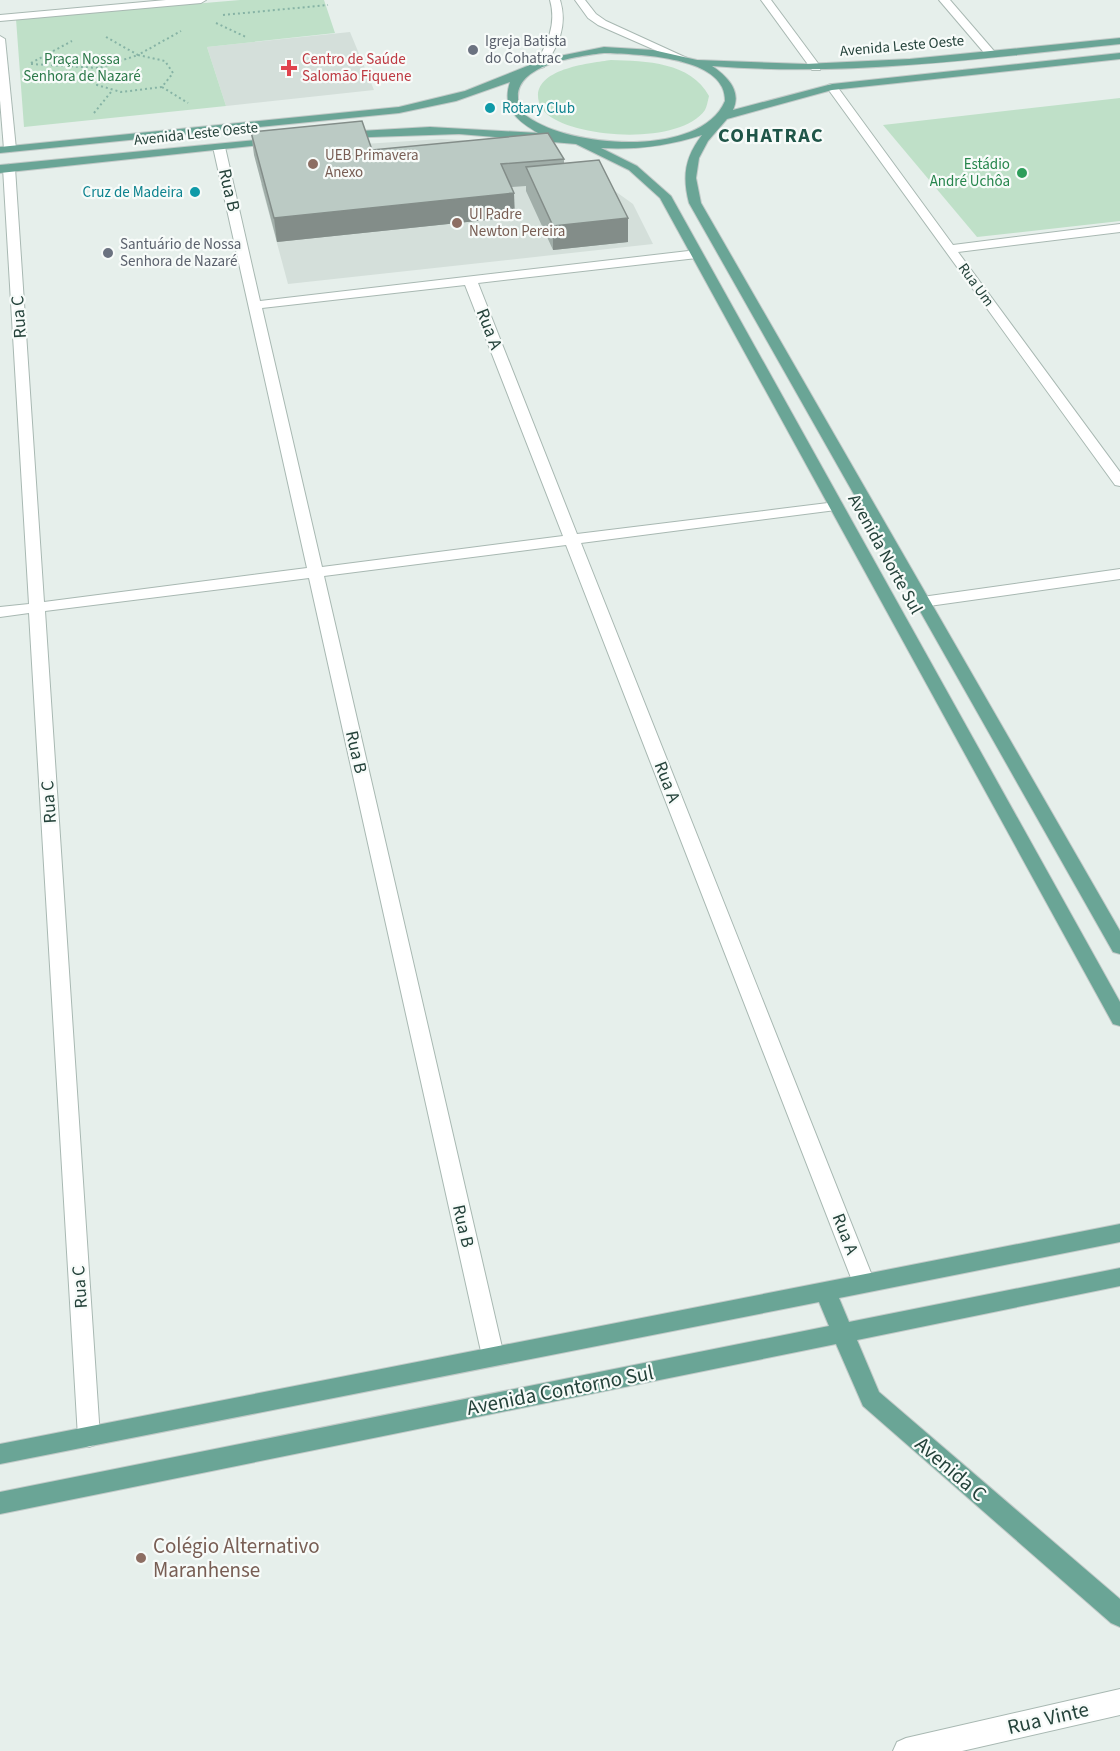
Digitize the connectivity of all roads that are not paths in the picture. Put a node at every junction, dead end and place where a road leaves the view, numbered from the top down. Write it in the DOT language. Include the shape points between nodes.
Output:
graph roads {
  1 [pos="201,0"];
  2 [pos="555,0"];
  3 [pos="580,0"];
  4 [pos="766,0"];
  5 [pos="944,0"];
  6 [pos="177,1"];
  7 [pos="0,18"];
  8 [pos="0,39"];
  9 [pos="1120,40"];
  10 [pos="990,53"];
  11 [pos="1120,56"];
  12 [pos="685,60"];
  13 [pos="538,66"];
  14 [pos="816,68"];
  15 [pos="832,87"];
  16 [pos="722,118"];
  17 [pos="334,136"];
  18 [pos="288,140"];
  19 [pos="578,142"];
  20 [pos="219,147"];
  21 [pos="5,150"];
  22 [pos="5,168"];
  23 [pos="1120,228"];
  24 [pos="950,249"];
  25 [pos="697,254"];
  26 [pos="470,280"];
  27 [pos="255,305"];
  28 [pos="1120,482"];
  29 [pos="836,506"];
  30 [pos="572,539"];
  31 [pos="315,572"];
  32 [pos="1120,574"];
  33 [pos="922,602"];
  34 [pos="37,608"];
  35 [pos="0,612"];
  36 [pos="1120,947"];
  37 [pos="1120,1019"];
  38 [pos="1120,1233"];
  39 [pos="1120,1276"];
  40 [pos="864,1283"];
  41 [pos="825,1291"];
  42 [pos="842,1333"];
  43 [pos="493,1356"];
  44 [pos="89,1437"];
  45 [pos="0,1454"];
  46 [pos="0,1503"];
  47 [pos="1120,1615"];
  48 [pos="1120,1702"];
  49 [pos="906,1751"];
  1 -- 6 [label="street"];
  2 -- 13 [label="street" via="558,32"];
  3 -- 12 [label="street" via="602,23"];
  4 -- 14 [label="street"];
  5 -- 10 [label="street"];
  6 -- 7 [label="street"];
  8 -- 21 [label="street"];
  9 -- 10 [label="main road, Avenida Leste Oeste"];
  10 -- 14 [label="main road, Avenida Leste Oeste"];
  11 -- 15 [label="main road, Avenida Leste Oeste"];
  12 -- 13 [label="main road, Avenida Leste Oeste" via="641,51 604,50"];
  12 -- 14 [label="main road, Avenida Leste Oeste"];
  12 -- 16 [label="main road" via="706,68 727,86 731,101"];
  13 -- 19 [label="main road" via="519,79 511,92 513,106 521,118 537,128"];
  13 -- 21 [label="main road, Avenida Leste Oeste" via="473,94 399,110"];
  15 -- 16 [label="main road, Avenida Leste Oeste" via="789,96"];
  15 -- 24 [label="street, Rua Um"];
  16 -- 19 [label="main road, Avenida Leste Oeste" via="698,132 668,142 612,146"];
  16 -- 33 [label="main road, Avenida Norte Sul" via="702,140 691,162 690,184 695,203"];
  17 -- 19 [label="main road" via="446,129 510,132"];
  18 -- 20 [label="main road, Avenida Leste Oeste"];
  19 -- 25 [label="main road, Avenida Norte Sul" via="617,159 651,182 665,196"];
  20 -- 22 [label="main road, Avenida Leste Oeste"];
  20 -- 27 [label="street, Rua B"];
  22 -- 34 [label="street, Rua C"];
  23 -- 24 [label="street"];
  24 -- 28 [label="street, Rua Um"];
  25 -- 26 [label="street"];
  25 -- 29 [label="main road, Avenida Norte Sul"];
  26 -- 27 [label="street"];
  26 -- 30 [label="street, Rua A"];
  27 -- 31 [label="street, Rua B"];
  29 -- 30 [label="street"];
  29 -- 37 [label="main road, Avenida Norte Sul"];
  30 -- 31 [label="street"];
  30 -- 40 [label="street, Rua A"];
  31 -- 34 [label="street"];
  31 -- 43 [label="street, Rua B"];
  32 -- 33 [label="street"];
  33 -- 36 [label="main road, Avenida Norte Sul"];
  34 -- 35 [label="street"];
  34 -- 44 [label="street, Rua C"];
  38 -- 40 [label="main road"];
  39 -- 42 [label="main road, Avenida Contorno Sul"];
  40 -- 41 [label="main road"];
  41 -- 42 [label="main road, Avenida C"];
  41 -- 43 [label="main road"];
  42 -- 46 [label="main road, Avenida Contorno Sul"];
  42 -- 47 [label="main road, Avenida C" via="871,1399"];
  43 -- 44 [label="main road"];
  44 -- 45 [label="main road"];
  48 -- 49 [label="street, Rua Vinte"];
}
